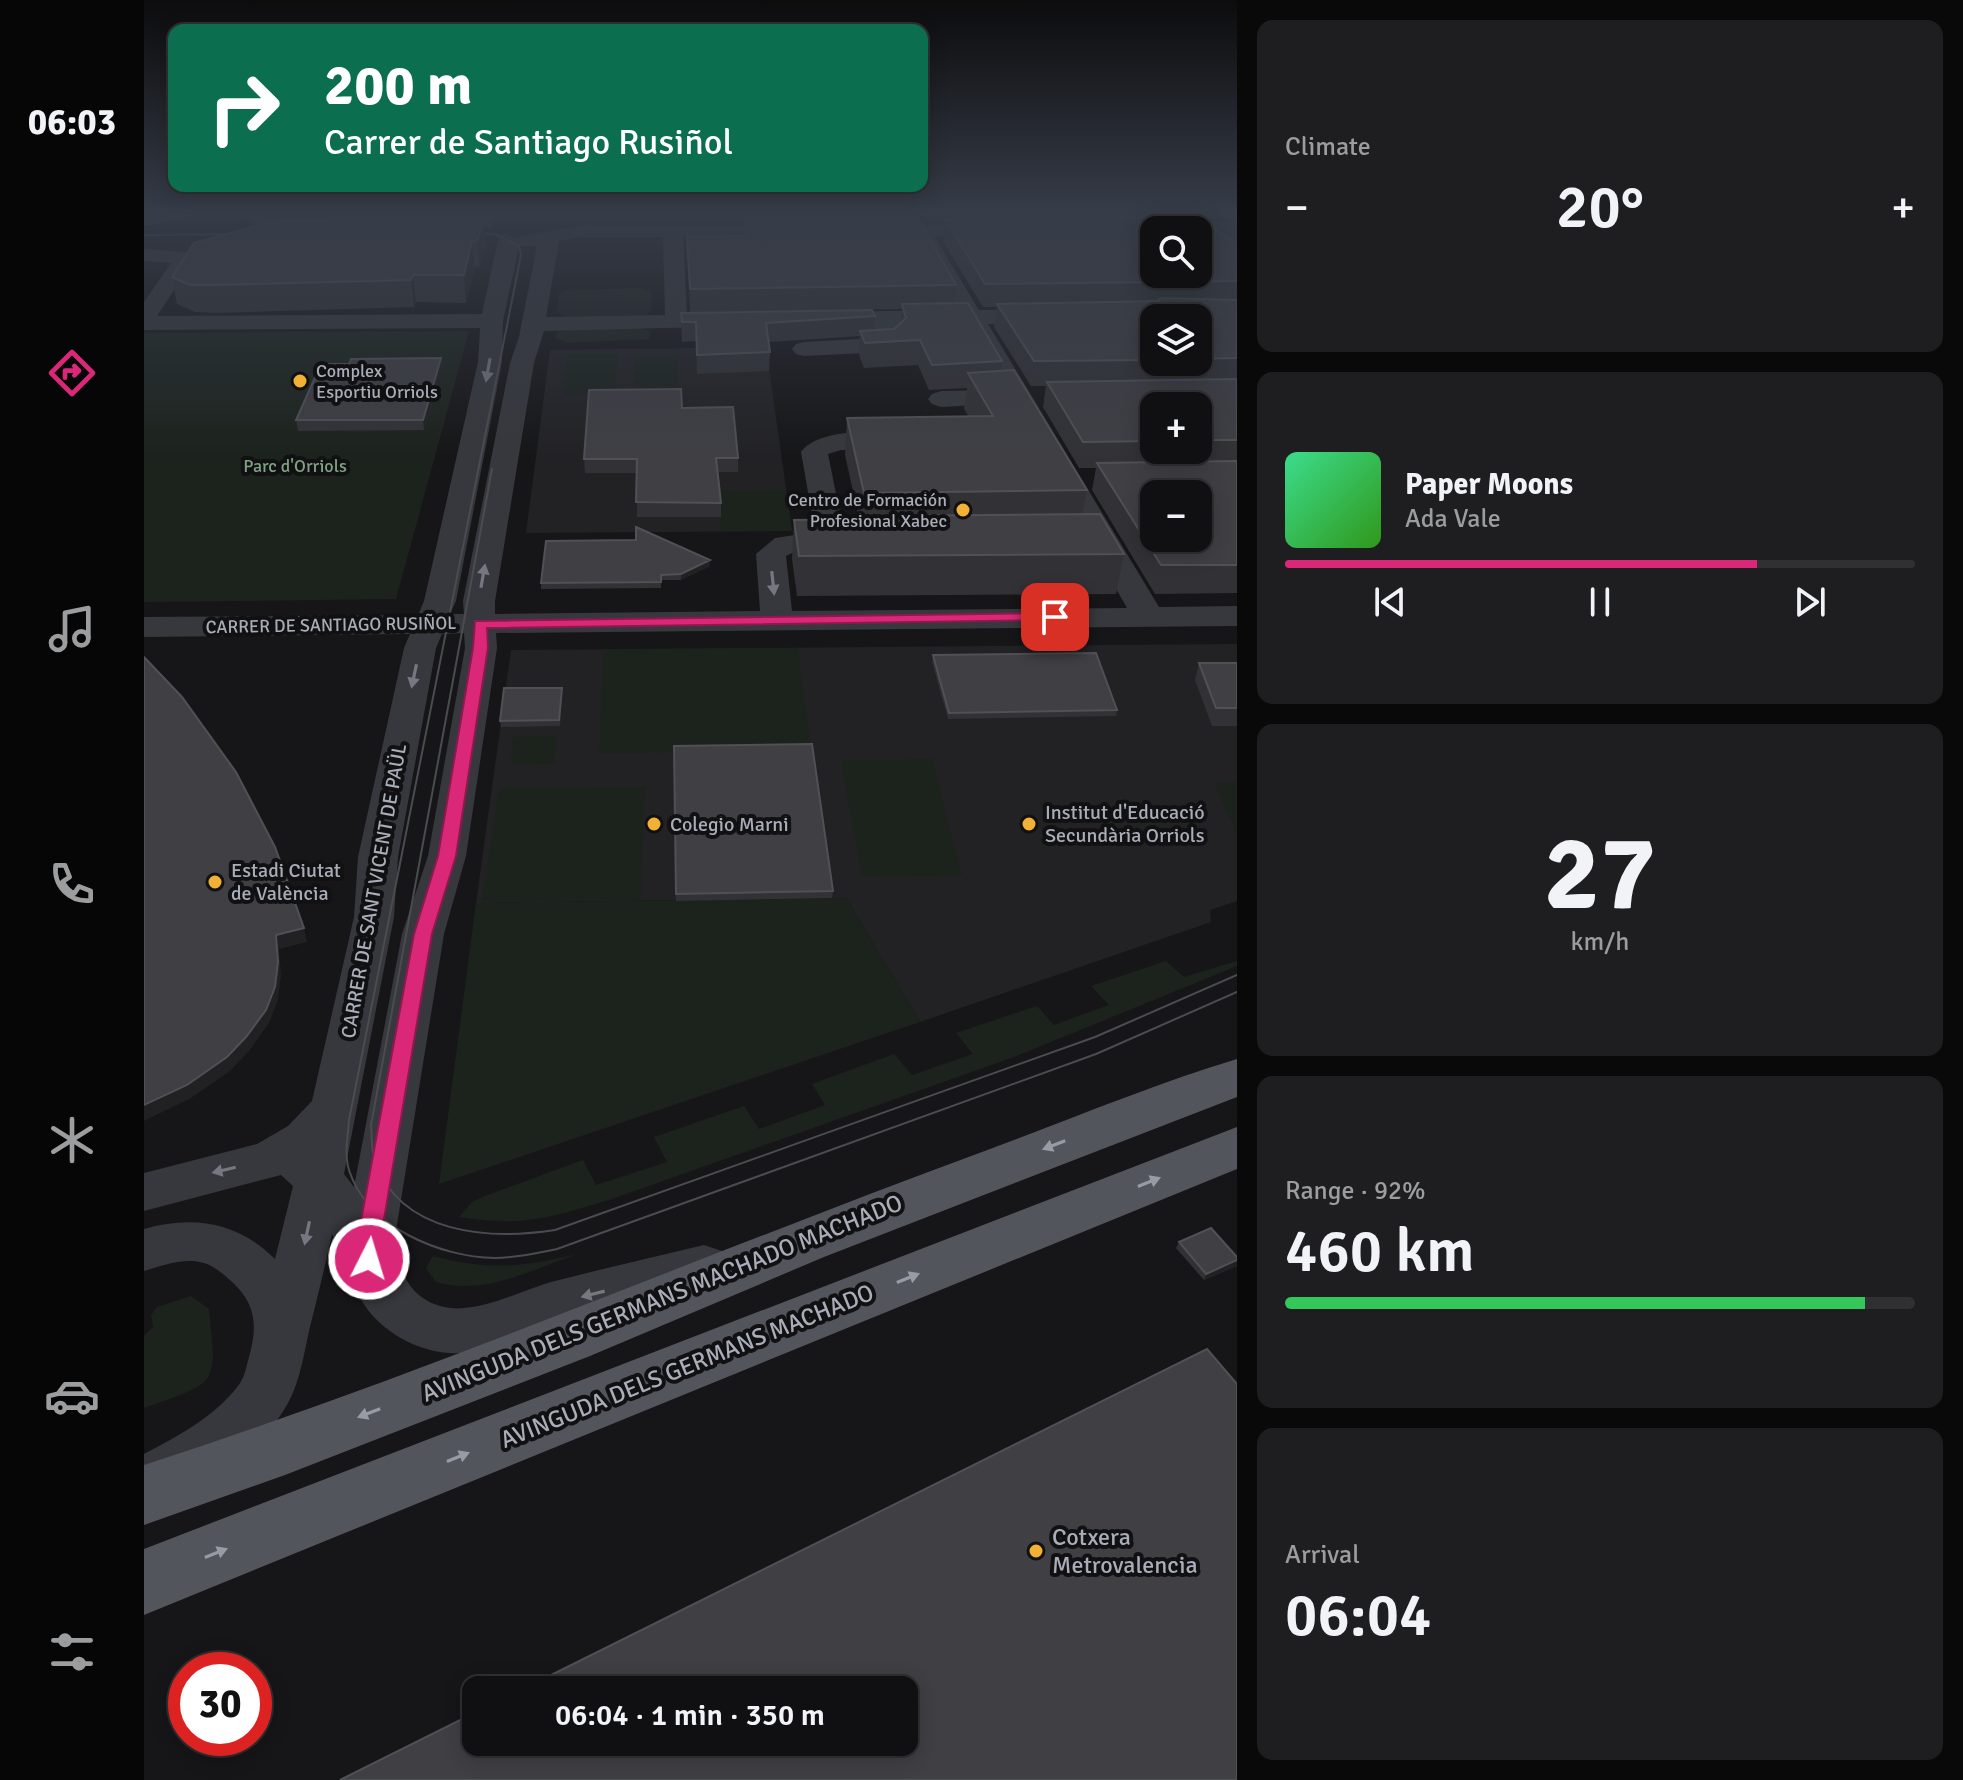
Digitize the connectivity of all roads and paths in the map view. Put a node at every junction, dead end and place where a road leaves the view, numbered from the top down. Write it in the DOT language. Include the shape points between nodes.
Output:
graph roads {
  1 [pos="160,293"];
  2 [pos="498,293"];
  3 [pos="529,293"];
  4 [pos="675,293"];
  5 [pos="960,293"];
  6 [pos="676,316"];
  7 [pos="1068,316"];
  8 [pos="974,317"];
  9 [pos="882,318"];
  10 [pos="756,320"];
  11 [pos="803,320"];
  12 [pos="144,321"];
  13 [pos="492,321"];
  14 [pos="533,324"];
  15 [pos="804,349"];
  16 [pos="1022,396"];
  17 [pos="941,399"];
  18 [pos="913,441"];
  19 [pos="1070,479"];
  20 [pos="1103,479"];
  21 [pos="1071,541"];
  22 [pos="1105,541"];
  23 [pos="831,542"];
  24 [pos="879,542"];
  25 [pos="1148,616"];
  26 [pos="1237,616"];
  27 [pos="777,620"];
  28 [pos="480,624"];
  29 [pos="429,625"];
  30 [pos="144,627"];
  31 [pos="1237,1065"];
  32 [pos="1237,1077"];
  33 [pos="1179,1097"];
  34 [pos="334,1104"];
  35 [pos="1235,1148"];
  36 [pos="269,1160"];
  37 [pos="318,1177"];
  38 [pos="144,1192"];
  39 [pos="804,1241"];
  40 [pos="144,1250"];
  41 [pos="369,1259"];
  42 [pos="281,1342"];
  43 [pos="144,1484"];
  44 [pos="144,1495"];
  45 [pos="144,1582"];
  1 -- 12 [label="street"];
  2 -- 13 [label="street, CARRER DE SANT VICENT DE PAÜL"];
  3 -- 14 [label="street"];
  4 -- 6 [label="street"];
  5 -- 8 [label="street"];
  7 -- 8 [label="street"];
  8 -- 9 [label="street"];
  8 -- 16 [label="street"];
  9 -- 11 [label="street"];
  9 -- 15 [label="street" via="890,340 884,345"];
  10 -- 14 [label="street"];
  12 -- 13 [label="street"];
  13 -- 29 [label="street, CARRER DE SANT VICENT DE PAÜL, one-way" via="490,362 440,601"];
  28 -- 14 [label="street, one-way" via="484,571"];
  16 -- 17 [label="street"];
  16 -- 19 [label="street"];
  18 -- 23 [label="street" via="817,448 814,456"];
  19 -- 20 [label="street"];
  19 -- 22 [label="street"];
  21 -- 22 [label="street"];
  22 -- 25 [label="street"];
  23 -- 24 [label="street"];
  23 -- 27 [label="street, one-way" via="802,542 771,554"];
  25 -- 26 [label="street, CARRER DE SANTIAGO RUSIÑOL"];
  25 -- 27 [label="street, CARRER DE SANTIAGO RUSIÑOL"];
  27 -- 28 [label="street, CARRER DE SANTIAGO RUSIÑOL"];
  28 -- 29 [label="street, CARRER DE SANTIAGO RUSIÑOL"];
  28 -- 41 [label="street" via="481,648 447,856 423,934"];
  29 -- 30 [label="street, CARRER DE SANTIAGO RUSIÑOL"];
  29 -- 34 [label="street, CARRER DE SANT VICENT DE PAÜL, one-way" via="378,857 374,917"];
  31 -- 33 [label="main road"];
  32 -- 33 [label="main road"];
  33 -- 39 [label="main road, AVINGUDA DELS GERMANS MACHADO MACHADO, one-way"];
  34 -- 36 [label="street" via="304,1142"];
  34 -- 37 [label="street, CARRER DE SANT VICENT DE PAÜL"];
  45 -- 35 [label="main road, AVINGUDA DELS GERMANS MACHADO, one-way"];
  36 -- 37 [label="street" via="288,1161"];
  36 -- 38 [label="street, one-way"];
  37 -- 41 [label="street" via="343,1209"];
  37 -- 42 [label="street, CARRER DE SANT VICENT DE PAÜL, one-way"];
  39 -- 41 [label="street, one-way" via="461,1332 437,1331 407,1316 380,1288"];
  39 -- 44 [label="main road, AVINGUDA DELS GERMANS MACHADO MACHADO, one-way" via="569,1338"];
  40 -- 42 [label="street" via="203,1242 236,1256 271,1293 280,1311"];
  42 -- 43 [label="street, CARRER DE SANT VICENT DE PAÜL" via="269,1385 232,1434"];
}
